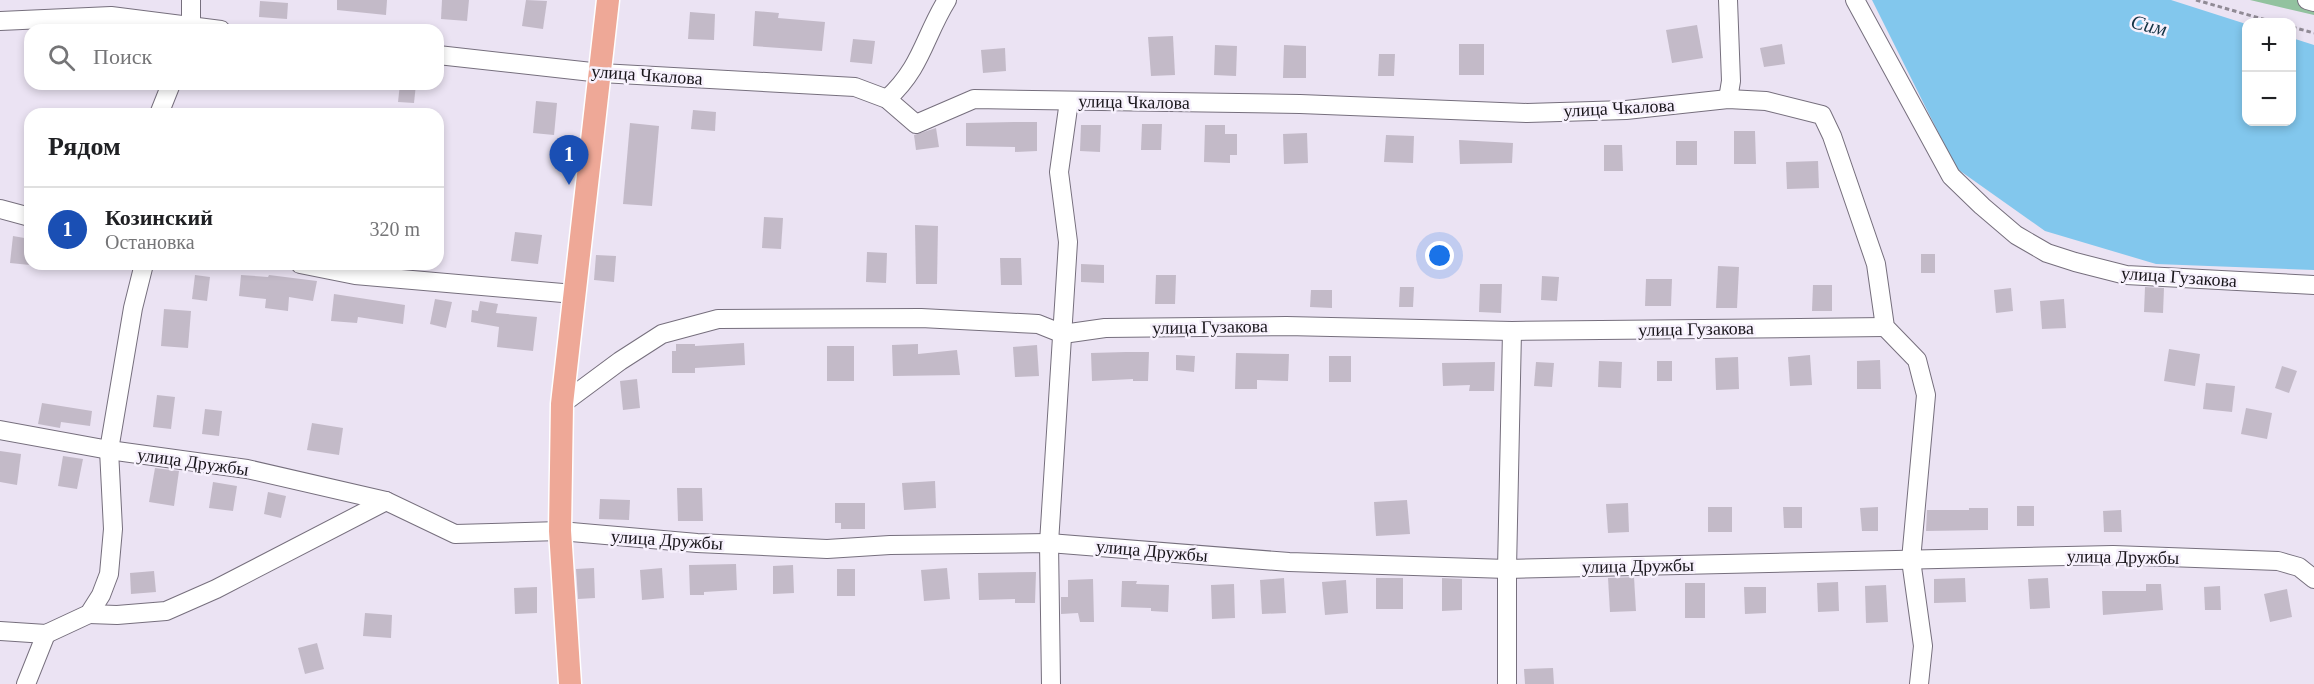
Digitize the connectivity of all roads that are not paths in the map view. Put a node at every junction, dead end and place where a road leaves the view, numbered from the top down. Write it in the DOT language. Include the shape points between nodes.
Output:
graph roads {
  1 [pos="191,0"];
  2 [pos="608,0"];
  3 [pos="947,0"];
  4 [pos="1728,0"];
  5 [pos="1854,0"];
  6 [pos="2307,0"];
  7 [pos="2314,2"];
  8 [pos="0,21"];
  9 [pos="164,24"];
  10 [pos="191,24"];
  11 [pos="444,56"];
  12 [pos="601,73"];
  13 [pos="169,90"];
  14 [pos="887,99"];
  15 [pos="1728,99"];
  16 [pos="1069,101"];
  17 [pos="161,108"];
  18 [pos="0,209"];
  19 [pos="24,216"];
  20 [pos="142,270"];
  21 [pos="330,270"];
  22 [pos="2314,285"];
  23 [pos="574,294"];
  24 [pos="1885,327"];
  25 [pos="1512,331"];
  26 [pos="1063,334"];
  27 [pos="562,404"];
  28 [pos="0,430"];
  29 [pos="109,450"];
  30 [pos="386,501"];
  31 [pos="560,531"];
  32 [pos="1049,543"];
  33 [pos="1911,560"];
  34 [pos="1507,569"];
  35 [pos="2314,579"];
  36 [pos="88,614"];
  37 [pos="0,631"];
  38 [pos="46,634"];
  39 [pos="26,684"];
  40 [pos="570,684"];
  41 [pos="1051,684"];
  42 [pos="1507,684"];
  43 [pos="1919,684"];
  1 -- 10 [label="street"];
  2 -- 12 [label="main road"];
  3 -- 14 [label="street" via="919,60 903,85"];
  4 -- 15 [label="street"];
  5 -- 22 [label="street, улица Гузакова" via="1952,176 2016,235 2047,253 2126,275"];
  6 -- 7 [label="street"];
  8 -- 9 [label="street" via="111,16"];
  11 -- 12 [label="street, улица Чкалова"];
  12 -- 14 [label="street, улица Чкалова" via="855,87"];
  12 -- 23 [label="main road"];
  13 -- 17 [label="street"];
  14 -- 16 [label="street, улица Чкалова" via="916,124 974,99"];
  15 -- 16 [label="street, улица Чкалова" via="1626,110 1527,113 1300,104"];
  15 -- 24 [label="street, улица Чкалова" via="1766,101 1822,115 1876,264"];
  16 -- 26 [label="street" via="1059,172 1068,242"];
  18 -- 19 [label="street"];
  20 -- 29 [label="street"];
  21 -- 23 [label="street"];
  23 -- 27 [label="main road"];
  24 -- 25 [label="street, улица Гузакова"];
  24 -- 33 [label="street" via="1917,360 1926,395"];
  25 -- 26 [label="street, улица Гузакова" via="1104,328"];
  25 -- 34 [label="street"];
  26 -- 27 [label="street, улица Гузакова" via="1038,324 921,318 718,319 662,334"];
  26 -- 32 [label="street"];
  27 -- 31 [label="main road"];
  28 -- 29 [label="street, улица Дружбы"];
  29 -- 30 [label="street, улица Дружбы" via="247,469"];
  29 -- 36 [label="street" via="113,529 109,574"];
  30 -- 31 [label="street, улица Дружбы" via="455,534"];
  30 -- 36 [label="street" via="166,611"];
  31 -- 32 [label="street, улица Дружбы" via="827,549"];
  31 -- 40 [label="main road"];
  32 -- 34 [label="street, улица Дружбы" via="1289,562"];
  32 -- 41 [label="street"];
  33 -- 34 [label="street, улица Дружбы"];
  33 -- 35 [label="street, улица Дружбы" via="2113,555 2278,561 2299,567"];
  33 -- 43 [label="street" via="1923,646"];
  34 -- 42 [label="street"];
  36 -- 38 [label="street"];
  37 -- 38 [label="street"];
  38 -- 39 [label="street"];
}
